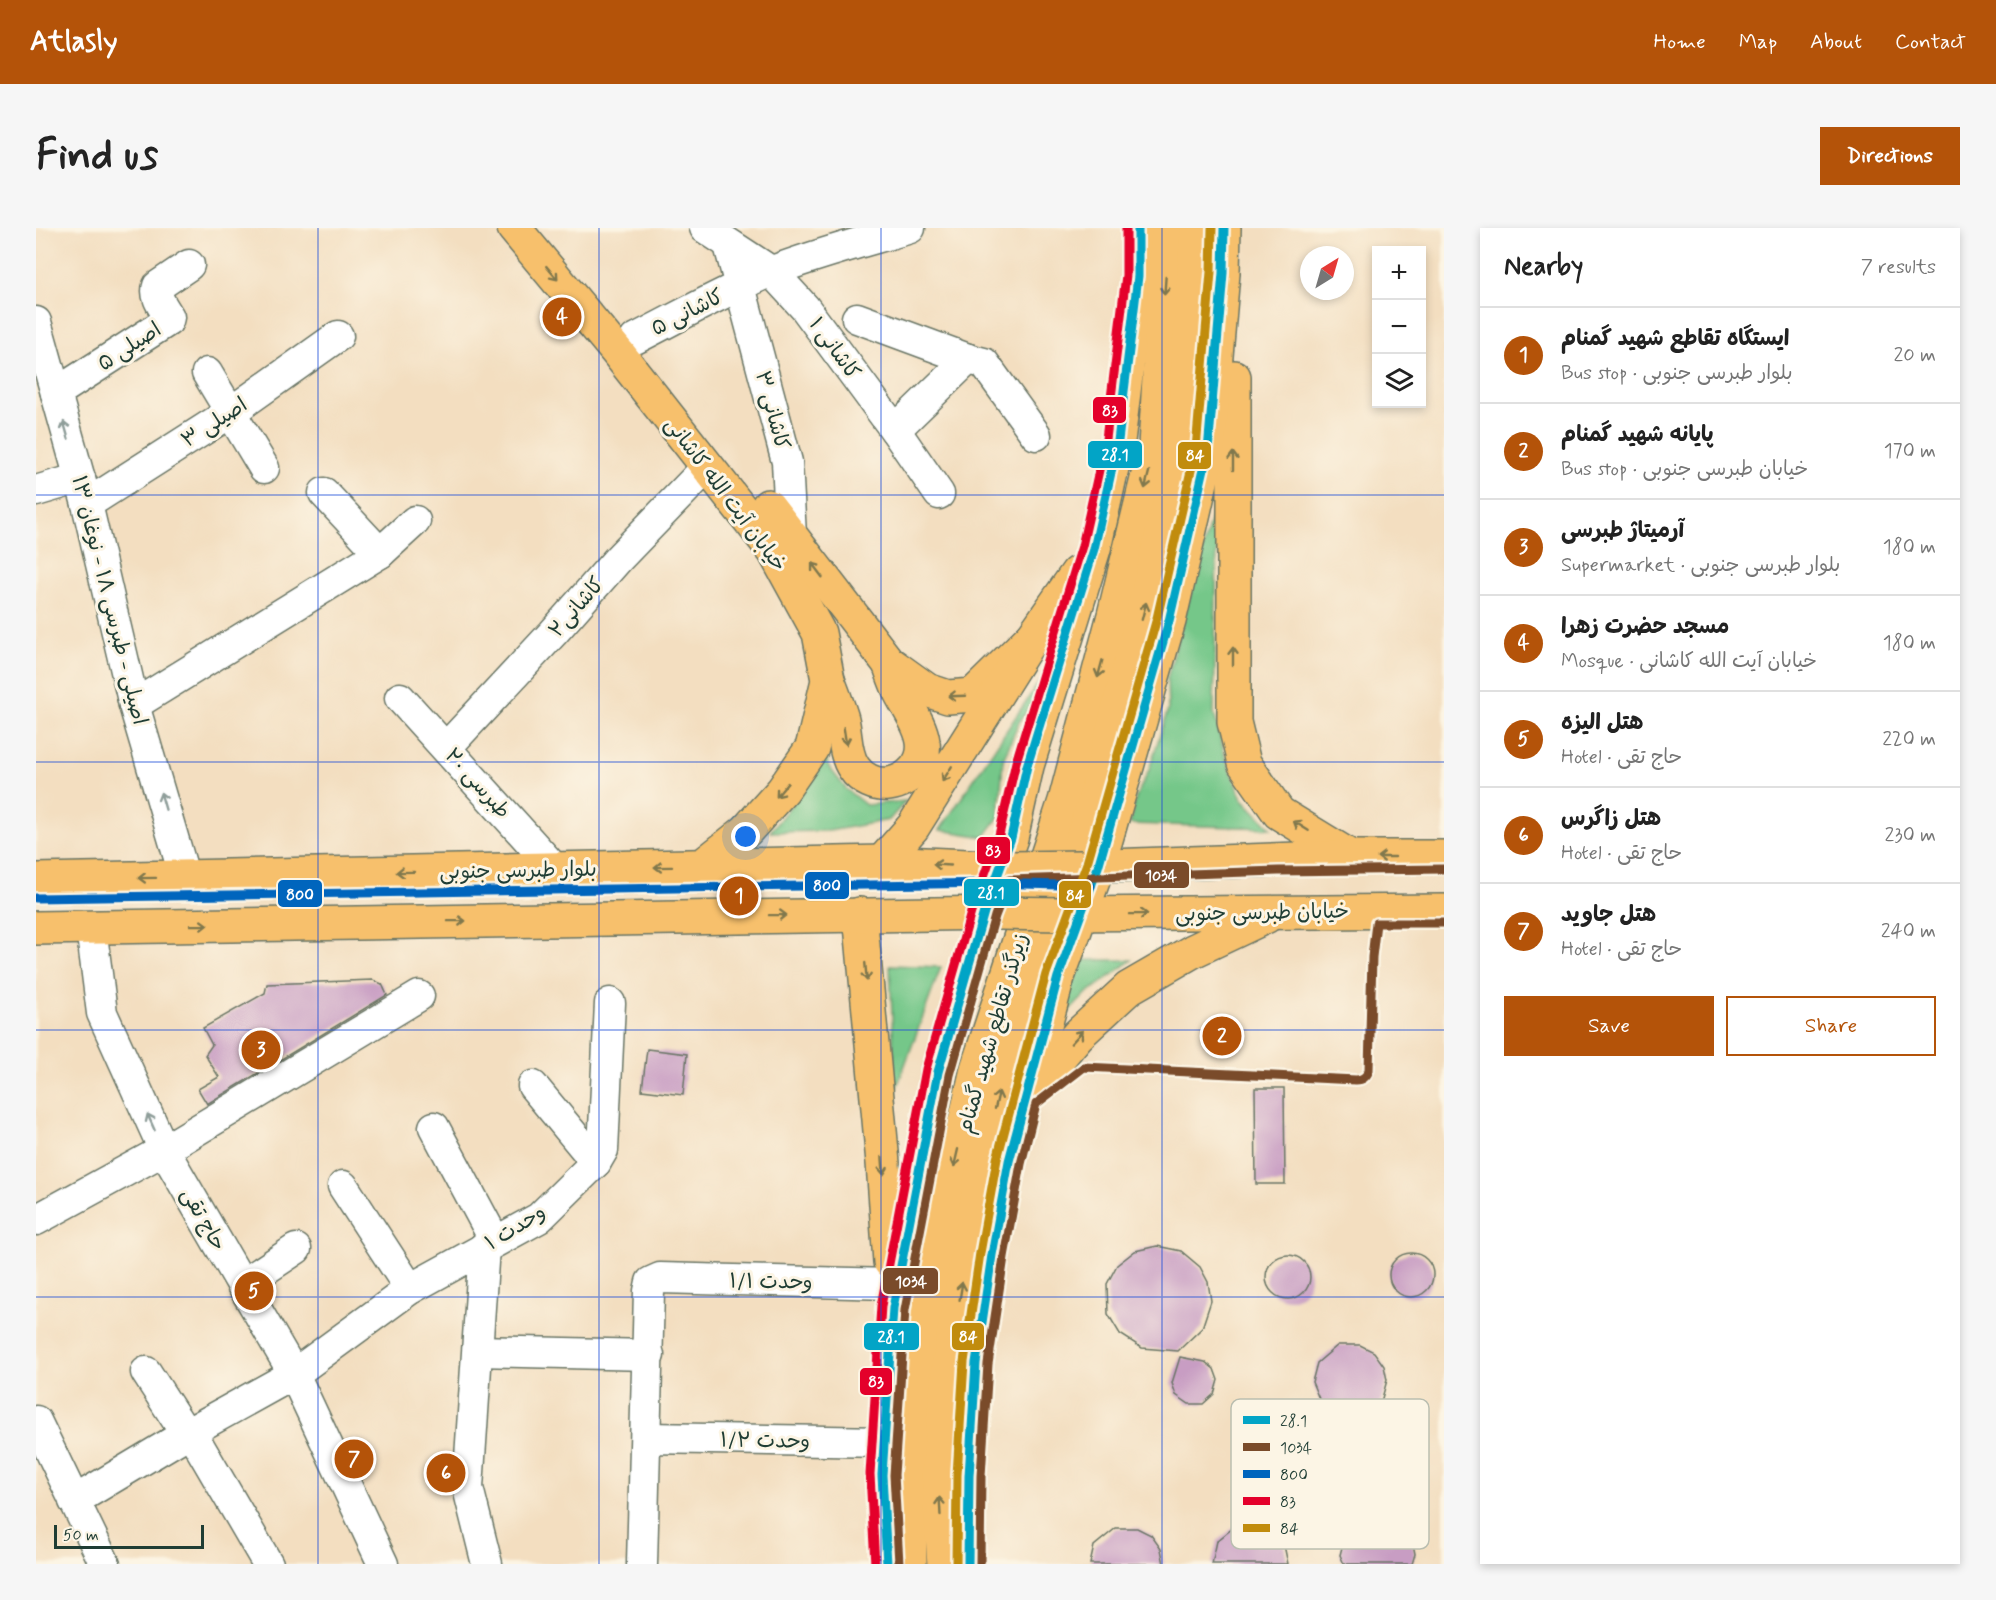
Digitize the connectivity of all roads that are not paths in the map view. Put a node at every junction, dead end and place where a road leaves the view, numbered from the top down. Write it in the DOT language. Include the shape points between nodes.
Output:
graph roads {
  1 [pos="514,228"];
  2 [pos="544,228"];
  3 [pos="910,228"];
  4 [pos="1138,228"];
  5 [pos="1168,228"];
  6 [pos="1197,228"];
  7 [pos="1224,228"];
  8 [pos="717,237"];
  9 [pos="844,237"];
  10 [pos="189,265"];
  11 [pos="772,272"];
  12 [pos="1223,273"];
  13 [pos="740,286"];
  14 [pos="857,318"];
  15 [pos="36,322"];
  16 [pos="338,336"];
  17 [pos="635,339"];
  18 [pos="968,359"];
  19 [pos="207,373"];
  20 [pos="56,393"];
  21 [pos="231,412"];
  22 [pos="895,430"];
  23 [pos="1036,435"];
  24 [pos="707,467"];
  25 [pos="264,468"];
  26 [pos="36,491"];
  27 [pos="83,491"];
  28 [pos="324,492"];
  29 [pos="939,494"];
  30 [pos="415,521"];
  31 [pos="791,536"];
  32 [pos="1094,549"];
  33 [pos="380,554"];
  34 [pos="1033,636"];
  35 [pos="888,662"];
  36 [pos="828,680"];
  37 [pos="400,698"];
  38 [pos="134,705"];
  39 [pos="446,748"];
  40 [pos="1351,857"];
  41 [pos="1444,857"];
  42 [pos="882,862"];
  43 [pos="702,866"];
  44 [pos="1090,867"];
  45 [pos="1006,868"];
  46 [pos="555,869"];
  47 [pos="185,878"];
  48 [pos="36,880"];
  49 [pos="1444,911"];
  50 [pos="1274,912"];
  51 [pos="991,913"];
  52 [pos="860,914"];
  53 [pos="1073,914"];
  54 [pos="91,927"];
  55 [pos="36,928"];
  56 [pos="419,996"];
  57 [pos="610,1003"];
  58 [pos="533,1086"];
  59 [pos="1025,1098"];
  60 [pos="434,1127"];
  61 [pos="164,1150"];
  62 [pos="596,1162"];
  63 [pos="343,1186"];
  64 [pos="36,1220"];
  65 [pos="490,1244"];
  66 [pos="296,1249"];
  67 [pos="242,1285"];
  68 [pos="410,1288"];
  69 [pos="892,1296"];
  70 [pos="478,1351"];
  71 [pos="649,1355"];
  72 [pos="146,1372"];
  73 [pos="294,1374"];
  74 [pos="36,1421"];
  75 [pos="188,1433"];
  76 [pos="646,1438"];
  77 [pos="884,1442"];
  78 [pos="74,1501"];
  79 [pos="105,1564"];
  80 [pos="268,1564"];
  81 [pos="383,1564"];
  82 [pos="487,1564"];
  83 [pos="642,1564"];
  84 [pos="887,1564"];
  85 [pos="910,1564"];
  86 [pos="944,1564"];
  87 [pos="968,1564"];
  1 -- 24 [label="main road, خیابان آیت الله کاشانی, one-way"];
  2 -- 17 [label="main road, خیابان آیت الله کاشانی"];
  3 -- 9 [label="street, کاشانی ۵"];
  4 -- 32 [label="main road" via="1138,276 1118,441"];
  5 -- 85 [label="main road, زیرگذر تقاطع شهید گمنام, one-way" via="1155,446 1065,801 977,1069 939,1238 919,1355 909,1474"];
  86 -- 6 [label="main road, زیرگذر تقاطع شهید گمنام, one-way" via="938,1473 949,1361 984,1160 1003,1074 1093,806 1182,450"];
  7 -- 12 [label="main road"];
  8 -- 11 [label="street, کاشانی ۱"];
  8 -- 13 [label="street, کاشانی ۳"];
  9 -- 11 [label="street, کاشانی ۵"];
  10 -- 20 [label="street, اصیلی ۵" via="156,291 168,321"];
  11 -- 13 [label="street, کاشانی ۵"];
  11 -- 22 [label="street, کاشانی ۱" via="806,308"];
  40 -- 12 [label="main road, one-way" via="1279,813 1245,763 1234,722 1234,367"];
  12 -- 44 [label="main road" via="1208,451 1169,621"];
  13 -- 17 [label="street, کاشانی ۵"];
  13 -- 31 [label="street, کاشانی ۳" via="787,462"];
  14 -- 18 [label="street"];
  15 -- 20 [label="street, اصیلی - طبرسی ۱۸ - نوغان ۱۳"];
  16 -- 21 [label="street, اصیلی ۳"];
  17 -- 31 [label="main road, خیابان آیت الله کاشانی"];
  18 -- 22 [label="street"];
  18 -- 23 [label="street" via="984,363"];
  19 -- 21 [label="street"];
  27 -- 20 [label="street, اصیلی - طبرسی ۱۸ - نوغان ۱۳, one-way"];
  21 -- 25 [label="street"];
  21 -- 27 [label="street, اصیلی ۳"];
  22 -- 29 [label="street, کاشانی ۱"];
  24 -- 36 [label="main road, خیابان آیت الله کاشانی" via="774,551 819,633"];
  24 -- 39 [label="street, کاشانی۲"];
  26 -- 27 [label="street, اصیلی ۳"];
  27 -- 38 [label="street, اصیلی - طبرسی ۱۸ - نوغان ۱۳"];
  28 -- 33 [label="street"];
  30 -- 33 [label="street"];
  35 -- 31 [label="main road, خیابان آیت الله کاشانی, one-way"];
  32 -- 34 [label="main road"];
  32 -- 45 [label="main road" via="1027,766"];
  33 -- 38 [label="street"];
  34 -- 35 [label="main road, خیابان آیت الله کاشانی, one-way" via="973,695 948,697 927,690"];
  34 -- 42 [label="main road, one-way" via="914,827"];
  36 -- 35 [label="main road, one-way" via="854,769 874,783 898,782 917,767 924,743"];
  36 -- 43 [label="main road, خیابان آیت الله کاشانی, one-way" via="812,748 783,790 746,831"];
  37 -- 39 [label="street, طبرسی ۲۰"];
  47 -- 38 [label="street, اصیلی - طبرسی ۱۸ - نوغان ۱۳, one-way"];
  39 -- 46 [label="street, طبرسی ۲۰"];
  41 -- 40 [label="main road, one-way"];
  40 -- 44 [label="main road"];
  42 -- 43 [label="main road, بلوار طبرسی جنوبی"];
  45 -- 42 [label="main road, بلوار طبرسی جنوبی, one-way"];
  43 -- 46 [label="main road, بلوار طبرسی جنوبی, one-way"];
  44 -- 45 [label="main road, بلوار طبرسی جنوبی, bridge"];
  44 -- 53 [label="main road"];
  45 -- 51 [label="main road"];
  46 -- 47 [label="main road, بلوار طبرسی جنوبی, one-way"];
  47 -- 48 [label="main road, بلوار طبرسی جنوبی, one-way"];
  49 -- 50 [label="main road, خیابان طبرسی جنوبی"];
  53 -- 50 [label="main road, خیابان طبرسی جنوبی, one-way"];
  59 -- 50 [label="main road, one-way" via="1078,1035 1129,988 1193,951"];
  51 -- 52 [label="main road"];
  51 -- 53 [label="main road, خیابان طبرسی جنوبی, bridge"];
  51 -- 69 [label="main road" via="938,1072"];
  54 -- 52 [label="main road, one-way"];
  52 -- 69 [label="main road, one-way"];
  53 -- 59 [label="main road"];
  54 -- 55 [label="main road"];
  61 -- 54 [label="street, حاج تقی, one-way" via="102,1013"];
  56 -- 61 [label="street"];
  57 -- 62 [label="street" via="603,1150"];
  58 -- 62 [label="street"];
  59 -- 87 [label="main road" via="1009,1161 976,1363"];
  60 -- 65 [label="street"];
  61 -- 64 [label="street"];
  61 -- 67 [label="street, حاج تقی"];
  62 -- 65 [label="street, وحدت ۱" via="539,1218"];
  63 -- 68 [label="street"];
  65 -- 68 [label="street, وحدت ۱"];
  65 -- 70 [label="street"];
  66 -- 67 [label="street"];
  67 -- 73 [label="street, حاج تقی"];
  68 -- 73 [label="street, وحدت ۱"];
  69 -- 71 [label="street, وحدت ۱/۱" via="660,1278 651,1282 649,1291"];
  69 -- 77 [label="main road"];
  70 -- 71 [label="street"];
  70 -- 82 [label="street" via="468,1488"];
  71 -- 76 [label="street"];
  72 -- 75 [label="street"];
  73 -- 75 [label="street, وحدت ۱"];
  73 -- 81 [label="street, حاج تقی"];
  74 -- 78 [label="street"];
  75 -- 78 [label="street, وحدت ۱"];
  75 -- 80 [label="street"];
  76 -- 77 [label="street, وحدت ۱/۲"];
  76 -- 83 [label="street"];
  77 -- 84 [label="main road"];
  78 -- 79 [label="street"];
}
